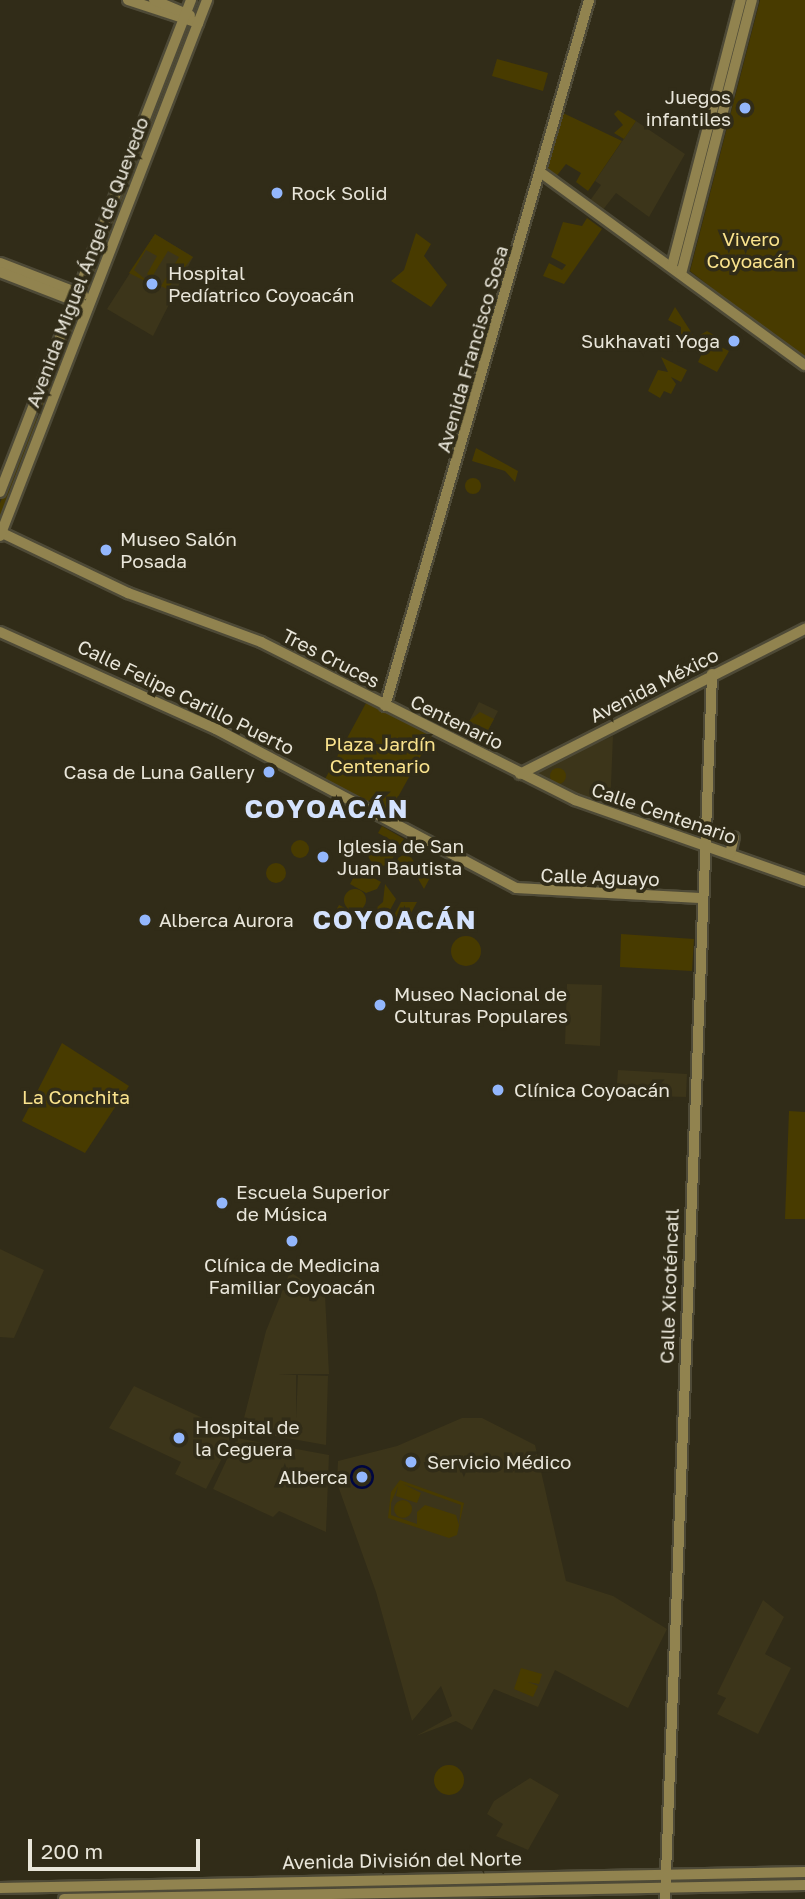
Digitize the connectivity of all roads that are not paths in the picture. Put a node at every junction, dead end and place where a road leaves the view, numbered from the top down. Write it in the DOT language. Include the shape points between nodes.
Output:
graph roads {
  1 [pos="128,0"];
  2 [pos="154,0"];
  3 [pos="191,0"];
  4 [pos="206,0"];
  5 [pos="589,0"];
  6 [pos="741,0"];
  7 [pos="752,0"];
  8 [pos="184,17"];
  9 [pos="198,23"];
  10 [pos="540,172"];
  11 [pos="0,263"];
  12 [pos="672,265"];
  13 [pos="0,272"];
  14 [pos="683,275"];
  15 [pos="78,298"];
  16 [pos="89,304"];
  17 [pos="805,365"];
  18 [pos="0,492"];
  19 [pos="0,533"];
  20 [pos="805,629"];
  21 [pos="0,632"];
  22 [pos="712,674"];
  23 [pos="385,706"];
  24 [pos="517,772"];
  25 [pos="734,837"];
  26 [pos="704,846"];
  27 [pos="730,854"];
  28 [pos="463,862"];
  29 [pos="805,881"];
  30 [pos="700,898"];
  31 [pos="666,1872"];
  32 [pos="805,1872"];
  33 [pos="321,1879"];
  34 [pos="805,1885"];
  35 [pos="666,1887"];
  36 [pos="0,1888"];
  37 [pos="319,1896"];
  38 [pos="64,1899"];
  39 [pos="665,1899"];
  1 -- 8 [label="street"];
  2 -- 8 [label="street"];
  3 -- 8 [label="street, Avenida Miguel Ángel de Quevedo"];
  4 -- 9 [label="street, Avenida Miguel Ángel de Quevedo"];
  5 -- 10 [label="street, Avenida Francisco Sosa"];
  6 -- 12 [label="street"];
  7 -- 14 [label="street"];
  8 -- 9 [label="street"];
  8 -- 15 [label="street, Avenida Miguel Ángel de Quevedo"];
  9 -- 16 [label="street, Avenida Miguel Ángel de Quevedo"];
  10 -- 12 [label="street"];
  10 -- 23 [label="street, Avenida Francisco Sosa"];
  11 -- 15 [label="street"];
  12 -- 14 [label="street"];
  13 -- 15 [label="street"];
  14 -- 17 [label="street"];
  15 -- 16 [label="street"];
  15 -- 18 [label="street, Avenida Miguel Ángel de Quevedo"];
  16 -- 19 [label="street, Avenida Miguel Ángel de Quevedo"];
  19 -- 23 [label="street, Tres Cruces" via="128,593 261,642"];
  20 -- 22 [label="street, Avenida México"];
  21 -- 28 [label="street, Calle Felipe Carillo Puerto" via="216,729"];
  22 -- 24 [label="street, Avenida México"];
  22 -- 26 [label="street, Calle Xicoténcatl"];
  23 -- 24 [label="street, Centenario"];
  24 -- 26 [label="street, Calle Centenario" via="613,816"];
  25 -- 27 [label="street"];
  26 -- 27 [label="street, Calle Centenario"];
  26 -- 30 [label="street, Calle Xicoténcatl"];
  27 -- 29 [label="street, Calle Centenario"];
  28 -- 30 [label="street, Calle Aguayo" via="542,894"];
  30 -- 31 [label="street, Calle Xicoténcatl"];
  31 -- 32 [label="street, Avenida División del Norte"];
  31 -- 33 [label="street, Avenida División del Norte"];
  31 -- 35 [label="street, Calle Xicoténcatl"];
  33 -- 36 [label="street, Avenida División del Norte"];
  33 -- 37 [label="street"];
  34 -- 35 [label="street, Avenida División del Norte"];
  35 -- 37 [label="street, Avenida División del Norte"];
  35 -- 39 [label="street, Calle Xicoténcatl"];
  37 -- 38 [label="street, Avenida División del Norte"];
}
